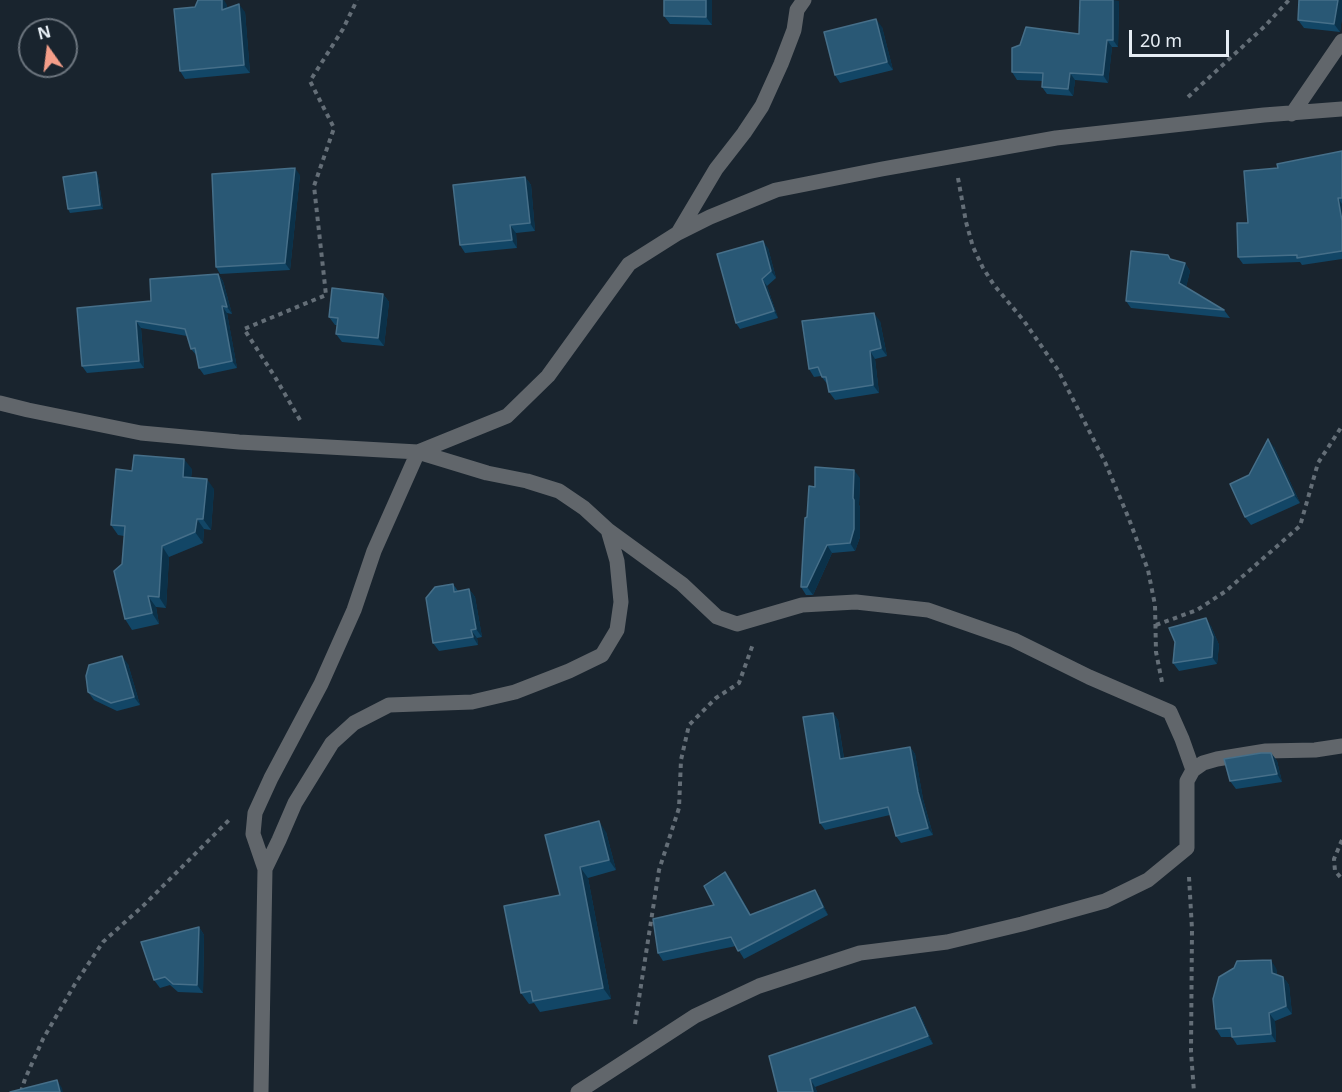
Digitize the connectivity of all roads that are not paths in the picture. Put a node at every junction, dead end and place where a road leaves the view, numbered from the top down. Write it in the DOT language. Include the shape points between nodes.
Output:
graph roads {
  1 [pos="804,0"];
  2 [pos="1342,41"];
  3 [pos="1342,109"];
  4 [pos="1292,114"];
  5 [pos="678,233"];
  6 [pos="0,403"];
  7 [pos="418,452"];
  8 [pos="608,530"];
  9 [pos="1342,746"];
  10 [pos="1192,770"];
  11 [pos="265,869"];
  12 [pos="261,1092"];
  13 [pos="578,1092"];
  1 -- 5 [label="street" via="762,106 716,169"];
  2 -- 4 [label="street"];
  3 -- 4 [label="street"];
  4 -- 5 [label="street" via="1056,138 882,169 776,190"];
  5 -- 7 [label="street" via="629,264 548,376 507,416"];
  6 -- 7 [label="street" via="141,433"];
  7 -- 8 [label="street" via="559,491"];
  7 -- 11 [label="street" via="321,684 255,813 253,834"];
  8 -- 10 [label="street" via="682,584 717,617 737,624 802,605 855,602 928,610 1014,640 1170,712"];
  8 -- 11 [label="street" via="617,561 621,602 618,630 602,655 514,692 472,702 389,705 354,723 332,743 295,803"];
  9 -- 10 [label="street" via="1266,751 1217,759"];
  10 -- 13 [label="street" via="1187,781 1187,848 1148,880 1105,901 1022,924 947,942 860,953 759,986 694,1016"];
  11 -- 12 [label="street"];
}
